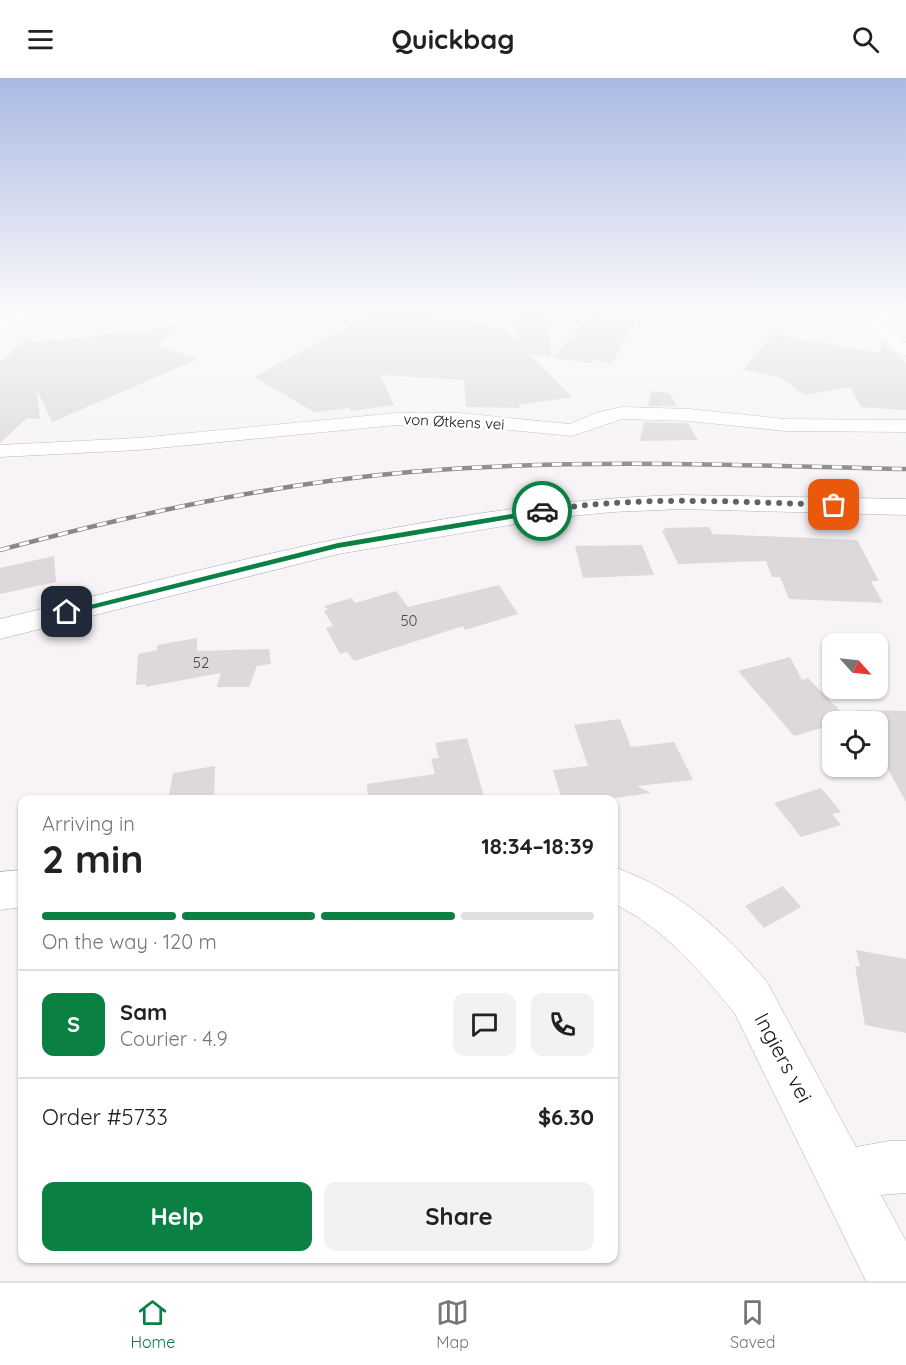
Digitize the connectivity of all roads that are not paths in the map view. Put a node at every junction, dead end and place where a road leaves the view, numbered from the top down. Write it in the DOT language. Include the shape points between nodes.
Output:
graph roads {
  1 [pos="906,426"];
  2 [pos="0,451"];
  3 [pos="906,507"];
  4 [pos="0,629"];
  5 [pos="618,887"];
  6 [pos="18,889"];
  7 [pos="0,891"];
  8 [pos="906,1167"];
  9 [pos="844,1176"];
  10 [pos="896,1281"];
  1 -- 2 [label="street, von Øtkens vei" via="785,425 622,412 572,430 459,419 397,419 138,444"];
  3 -- 4 [label="street" via="682,502 551,510 338,546"];
  5 -- 9 [label="street, Ingiers vei" via="681,923 719,958 751,998"];
  6 -- 7 [label="street"];
  8 -- 9 [label="street"];
  9 -- 10 [label="street, Ingiers vei"];
}
